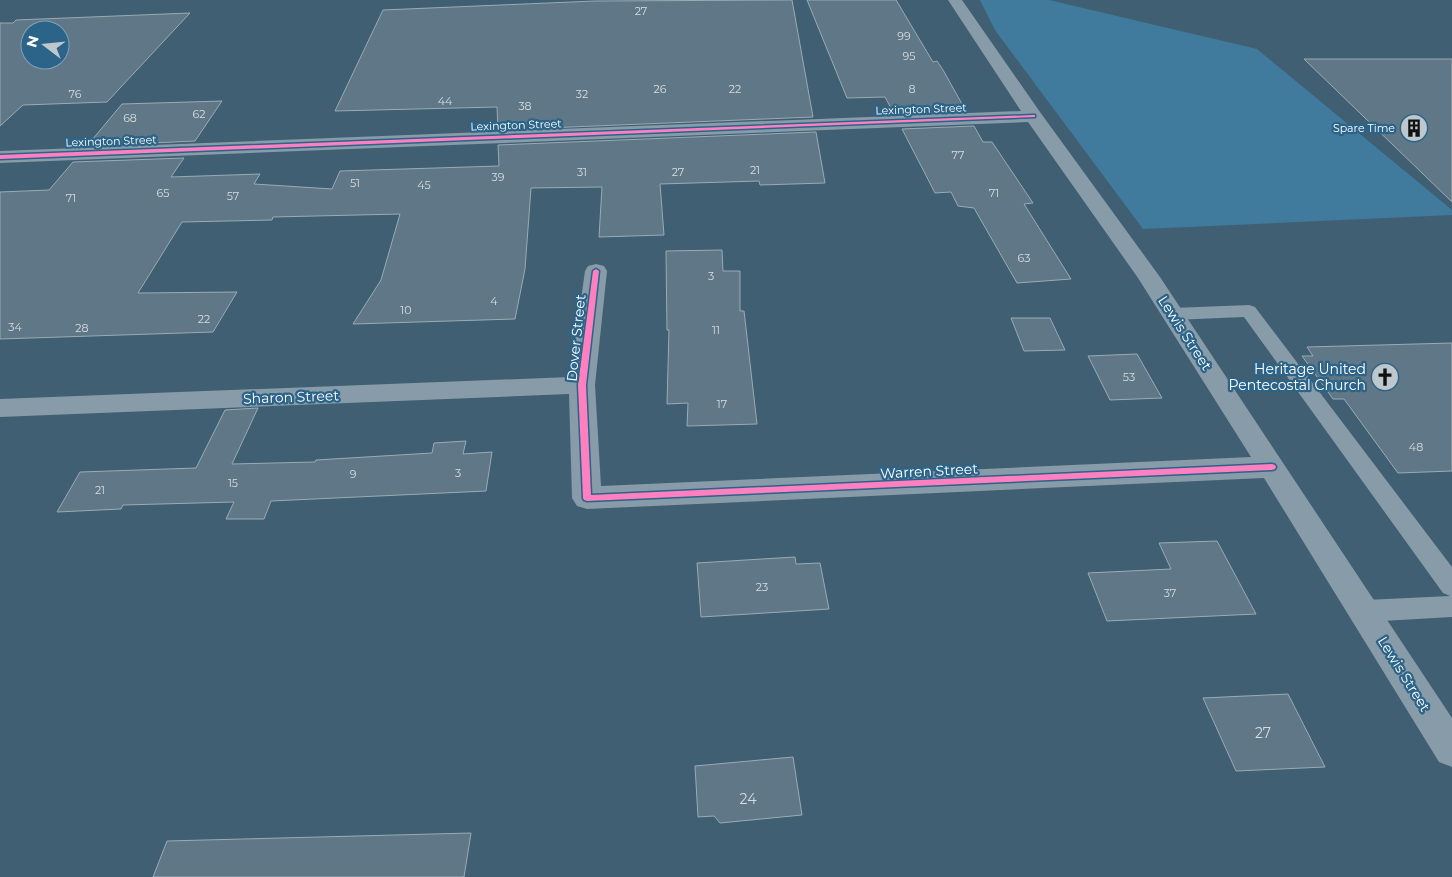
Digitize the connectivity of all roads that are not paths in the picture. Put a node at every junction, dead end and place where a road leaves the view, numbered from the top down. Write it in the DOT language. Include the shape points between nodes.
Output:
graph roads {
  1 [pos="955,0"];
  2 [pos="1033,116"];
  3 [pos="0,157"];
  4 [pos="596,271"];
  5 [pos="1173,314"];
  6 [pos="582,385"];
  7 [pos="0,408"];
  8 [pos="1272,467"];
  9 [pos="587,498"];
  10 [pos="1452,586"];
  11 [pos="1452,606"];
  12 [pos="1365,611"];
  13 [pos="1452,750"];
  1 -- 2 [label="street, Lewis Street"];
  2 -- 3 [label="street, Lexington Street"];
  2 -- 5 [label="street, Lewis Street"];
  4 -- 6 [label="street, Dover Street"];
  5 -- 8 [label="street, Lewis Street"];
  5 -- 10 [label="lane" via="1249,311"];
  6 -- 7 [label="street, Sharon Street"];
  6 -- 9 [label="street, Dover Street"];
  8 -- 9 [label="street, Warren Street"];
  8 -- 12 [label="street, Lewis Street"];
  11 -- 12 [label="lane"];
  12 -- 13 [label="street, Lewis Street"];
}
